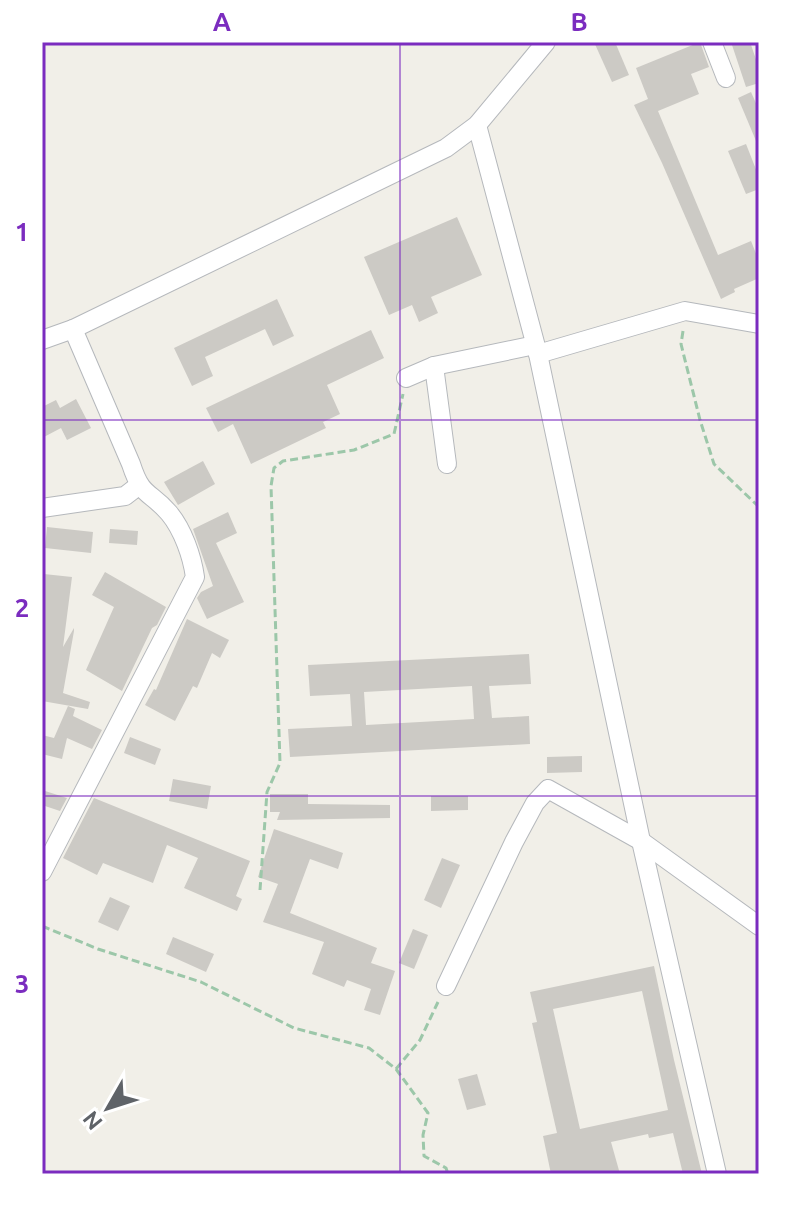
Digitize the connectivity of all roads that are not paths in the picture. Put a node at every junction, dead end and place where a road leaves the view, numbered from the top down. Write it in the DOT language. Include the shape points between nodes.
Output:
graph roads {
  1 [pos="546,42"];
  2 [pos="712,42"];
  3 [pos="726,78"];
  4 [pos="477,125"];
  5 [pos="759,324"];
  6 [pos="73,329"];
  7 [pos="42,340"];
  8 [pos="537,350"];
  9 [pos="434,366"];
  10 [pos="406,378"];
  11 [pos="447,464"];
  12 [pos="138,486"];
  13 [pos="42,508"];
  14 [pos="641,841"];
  15 [pos="42,872"];
  16 [pos="759,926"];
  17 [pos="446,986"];
  18 [pos="717,1174"];
  1 -- 4 [label="street"];
  2 -- 3 [label="street"];
  4 -- 6 [label="street" via="446,148"];
  4 -- 8 [label="street"];
  5 -- 8 [label="street" via="685,311"];
  6 -- 7 [label="street"];
  6 -- 12 [label="street"];
  8 -- 9 [label="street"];
  8 -- 14 [label="street"];
  9 -- 10 [label="street"];
  9 -- 11 [label="street"];
  12 -- 13 [label="street" via="125,496"];
  12 -- 15 [label="street" via="170,513 195,577"];
  14 -- 16 [label="street"];
  14 -- 17 [label="street" via="548,789 514,842"];
  14 -- 18 [label="street"];
}
